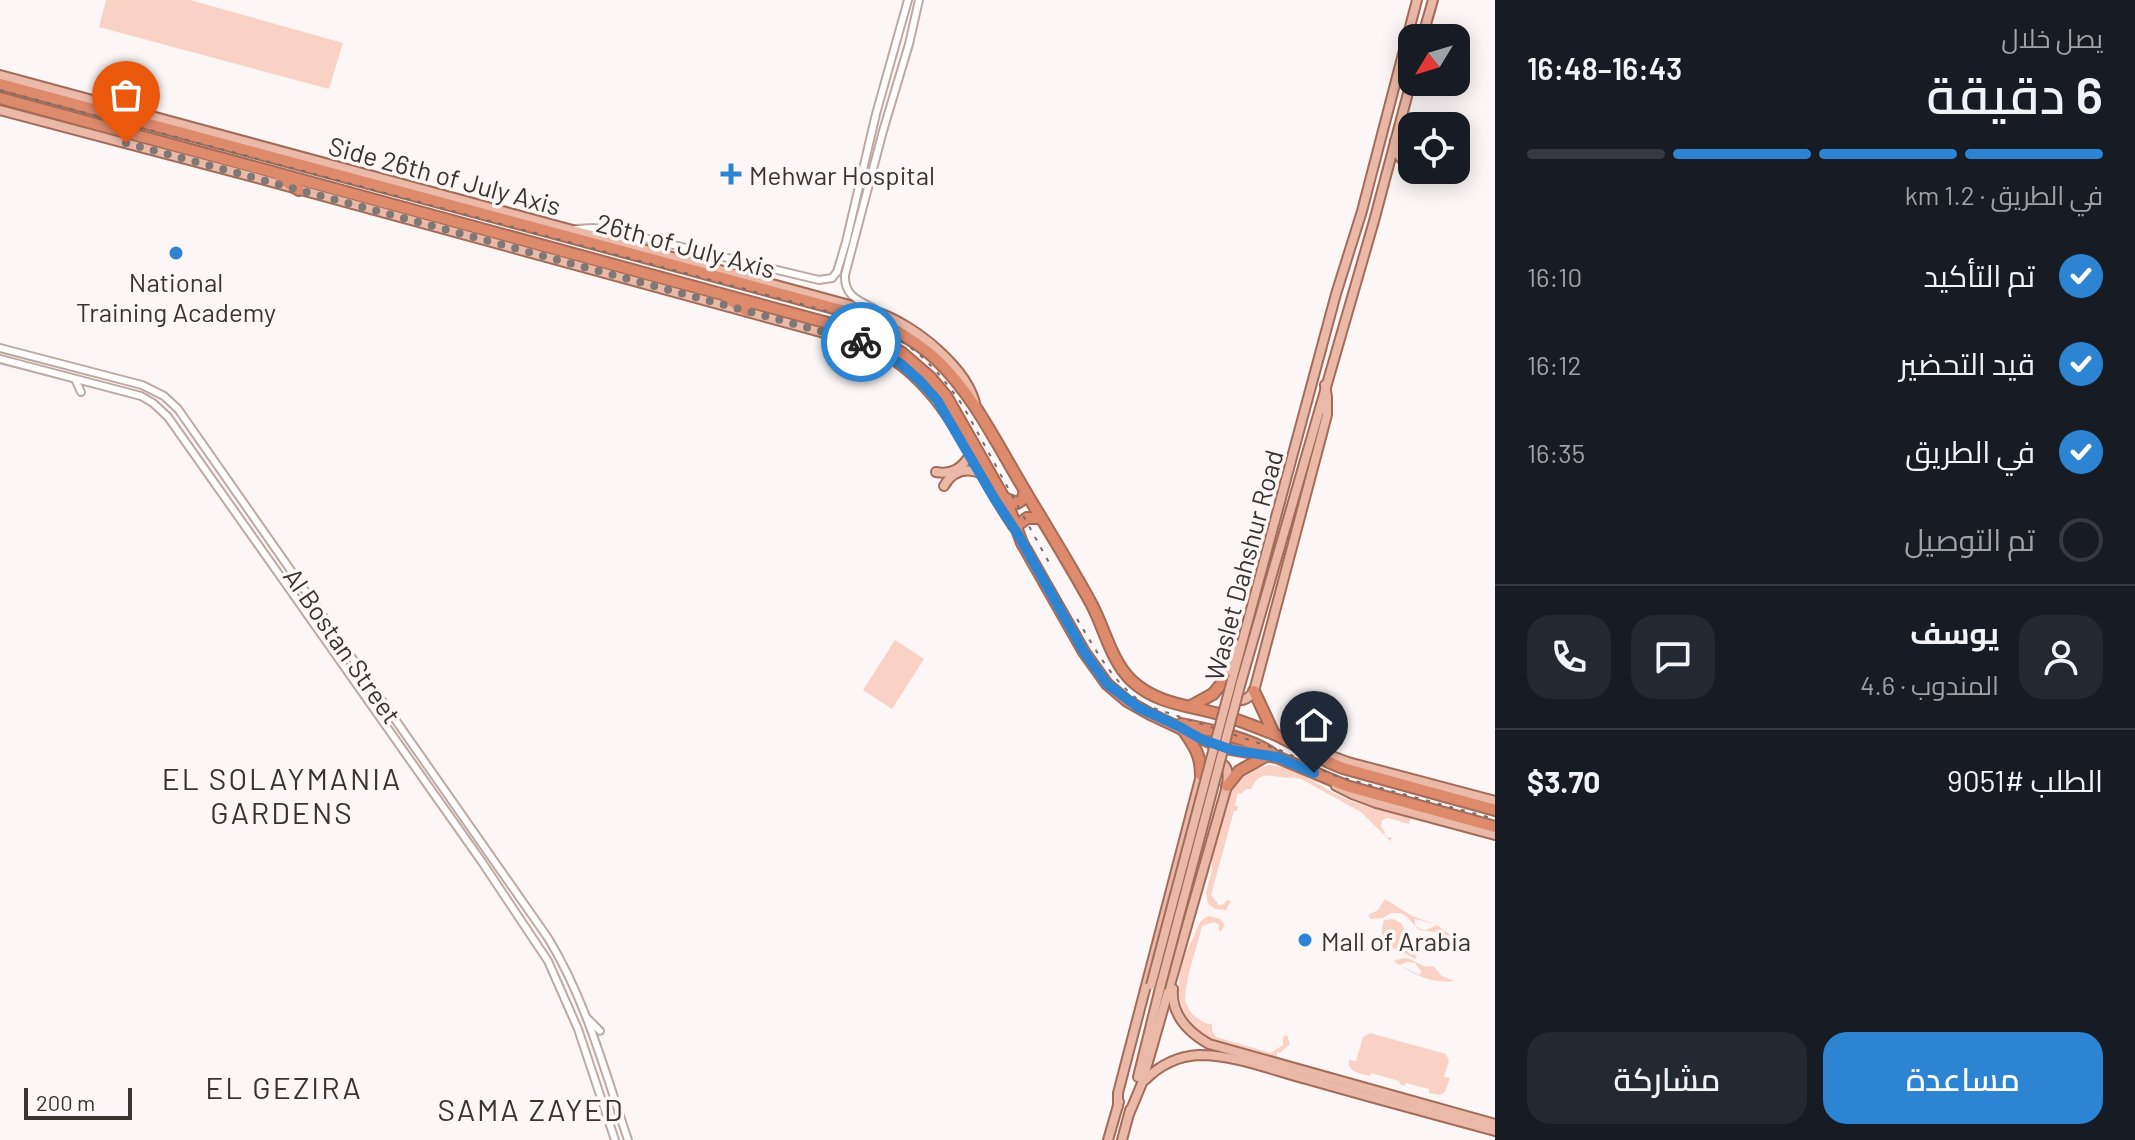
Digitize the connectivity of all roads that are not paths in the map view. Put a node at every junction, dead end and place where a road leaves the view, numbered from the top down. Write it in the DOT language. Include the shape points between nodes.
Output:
graph roads {
  1 [pos="908,0"];
  2 [pos="919,0"];
  3 [pos="1417,0"];
  4 [pos="1433,0"];
  5 [pos="1426,24"];
  6 [pos="0,75"];
  7 [pos="0,84"];
  8 [pos="1407,96"];
  9 [pos="0,98"];
  10 [pos="0,108"];
  11 [pos="142,114"];
  12 [pos="80,120"];
  13 [pos="151,124"];
  14 [pos="873,128"];
  15 [pos="883,131"];
  16 [pos="1395,140"];
  17 [pos="1398,152"];
  18 [pos="268,171"];
  19 [pos="339,175"];
  20 [pos="366,182"];
  21 [pos="299,190"];
  22 [pos="336,190"];
  23 [pos="363,197"];
  24 [pos="514,214"];
  25 [pos="495,217"];
  26 [pos="572,230"];
  27 [pos="595,236"];
  28 [pos="850,243"];
  29 [pos="611,248"];
  30 [pos="718,293"];
  31 [pos="747,311"];
  32 [pos="887,316"];
  33 [pos="5,347"];
  34 [pos="0,359"];
  35 [pos="98,364"];
  36 [pos="97,373"];
  37 [pos="75,379"];
  38 [pos="1314,380"];
  39 [pos="1325,385"];
  40 [pos="81,392"];
  41 [pos="977,411"];
  42 [pos="970,455"];
  43 [pos="936,472"];
  44 [pos="980,473"];
  45 [pos="944,486"];
  46 [pos="236,491"];
  47 [pos="1025,492"];
  48 [pos="1004,498"];
  49 [pos="228,501"];
  50 [pos="1041,518"];
  51 [pos="1016,530"];
  52 [pos="257,542"];
  53 [pos="248,548"];
  54 [pos="286,564"];
  55 [pos="277,572"];
  56 [pos="307,593"];
  57 [pos="296,598"];
  58 [pos="327,642"];
  59 [pos="319,648"];
  60 [pos="1226,678"];
  61 [pos="1254,691"];
  62 [pos="1182,706"];
  63 [pos="1168,721"];
  64 [pos="1180,727"];
  65 [pos="1278,736"];
  66 [pos="1292,745"];
  67 [pos="1272,757"];
  68 [pos="1201,775"];
  69 [pos="1329,781"];
  70 [pos="1227,786"];
  71 [pos="445,791"];
  72 [pos="439,801"];
  73 [pos="1495,801"];
  74 [pos="458,809"];
  75 [pos="1495,810"];
  76 [pos="448,815"];
  77 [pos="1495,827"];
  78 [pos="1495,835"];
  79 [pos="1174,971"];
  80 [pos="586,1017"];
  81 [pos="600,1031"];
  82 [pos="1209,1044"];
  83 [pos="1207,1056"];
  84 [pos="1142,1083"];
  85 [pos="1118,1106"];
  86 [pos="1130,1112"];
  87 [pos="1495,1124"];
  88 [pos="1495,1131"];
  89 [pos="615,1140"];
  90 [pos="628,1140"];
  91 [pos="1108,1140"];
  92 [pos="1122,1140"];
  1 -- 14 [label="street"];
  2 -- 15 [label="street"];
  3 -- 38 [label="main road, Waslet Dahshur Road"];
  4 -- 5 [label="main road"];
  6 -- 11 [label="main road, Side 26th of July Axis"];
  7 -- 13 [label="highway, 26th of July Axis"];
  8 -- 16 [label="main road, Waslet Dahshur Road"];
  9 -- 12 [label="highway, 26th of July Axis"];
  10 -- 12 [label="highway"];
  10 -- 21 [label="main road, Side 26th of July Axis"];
  11 -- 13 [label="highway"];
  11 -- 24 [label="main road, Side 26th of July Axis"];
  12 -- 18 [label="highway, 26th of July Axis"];
  13 -- 19 [label="highway, 26th of July Axis"];
  14 -- 15 [label="street"];
  14 -- 28 [label="street"];
  15 -- 28 [label="street"];
  16 -- 17 [label="main road"];
  16 -- 39 [label="main road, Waslet Dahshur Road"];
  18 -- 21 [label="highway"];
  18 -- 22 [label="highway, 26th of July Axis"];
  19 -- 20 [label="highway, 26th of July Axis"];
  19 -- 22 [label="highway" via="343,183"];
  20 -- 23 [label="highway"];
  20 -- 25 [label="highway, 26th of July Axis"];
  21 -- 31 [label="main road, Side 26th of July Axis"];
  22 -- 23 [label="highway, 26th of July Axis"];
  23 -- 30 [label="highway, 26th of July Axis"];
  24 -- 25 [label="highway"];
  24 -- 26 [label="main road, Side 26th of July Axis"];
  25 -- 29 [label="highway, 26th of July Axis"];
  26 -- 27 [label="main road, Side 26th of July Axis"];
  26 -- 28 [label="street" via="615,231 825,281 836,274"];
  27 -- 29 [label="highway"];
  27 -- 32 [label="main road, Side 26th of July Axis"];
  28 -- 32 [label="street" via="846,288 855,299"];
  29 -- 41 [label="highway, 26th of July Axis" via="878,322 935,358"];
  30 -- 31 [label="highway"];
  30 -- 48 [label="highway, 26th of July Axis" via="858,331 902,353 946,396"];
  31 -- 42 [label="main road, Side 26th of July Axis" via="857,341 891,357 929,390"];
  32 -- 41 [label="main road, Side 26th of July Axis" via="928,342 956,369 971,389"];
  33 -- 36 [label="street, Al Bostan Street"];
  34 -- 37 [label="street, Al Bostan Street"];
  35 -- 36 [label="street"];
  36 -- 46 [label="street, Al Bostan Street" via="164,396"];
  37 -- 40 [label="street"];
  37 -- 49 [label="street, Al Bostan Street" via="141,396 159,407"];
  38 -- 60 [label="main road"];
  38 -- 85 [label="main road, Waslet Dahshur Road, bridge"];
  39 -- 61 [label="main road" via="1327,415"];
  39 -- 86 [label="main road, Waslet Dahshur Road, bridge" via="1212,788"];
  41 -- 47 [label="highway, 26th of July Axis"];
  42 -- 43 [label="main road" via="956,470"];
  42 -- 44 [label="main road, Side 26th of July Axis"];
  44 -- 45 [label="main road" via="961,471"];
  44 -- 51 [label="main road, Side 26th of July Axis"];
  46 -- 49 [label="street"];
  46 -- 54 [label="street, Al Bostan Street"];
  47 -- 48 [label="highway" via="1017,503"];
  47 -- 50 [label="highway, 26th of July Axis"];
  48 -- 51 [label="highway, 26th of July Axis"];
  49 -- 52 [label="street, Al Bostan Street"];
  50 -- 51 [label="highway" via="1027,518"];
  50 -- 62 [label="highway, 26th of July Axis" via="1123,671 1148,692"];
  51 -- 63 [label="highway, 26th of July Axis" via="1099,674 1127,701"];
  52 -- 53 [label="street"];
  52 -- 55 [label="street, Al Bostan Street"];
  54 -- 55 [label="street" via="288,577"];
  54 -- 56 [label="street, Al Bostan Street"];
  55 -- 57 [label="street, Al Bostan Street"];
  56 -- 57 [label="street" via="296,588"];
  56 -- 71 [label="street, Al Bostan Street"];
  57 -- 58 [label="street, Al Bostan Street"];
  58 -- 59 [label="street"];
  58 -- 72 [label="street, Al Bostan Street"];
  60 -- 61 [label="main road" via="1226,692 1234,699 1244,700"];
  60 -- 62 [label="highway" via="1201,702"];
  61 -- 65 [label="highway"];
  62 -- 65 [label="highway, 26th of July Axis"];
  63 -- 64 [label="highway, 26th of July Axis"];
  63 -- 67 [label="highway, 26th of July Axis" via="1250,742"];
  64 -- 67 [label="highway, 26th of July Axis" via="1220,747"];
  64 -- 68 [label="highway" via="1198,750"];
  65 -- 66 [label="highway, 26th of July Axis"];
  66 -- 73 [label="main road"];
  66 -- 75 [label="highway, 26th of July Axis" via="1361,773"];
  67 -- 69 [label="highway, 26th of July Axis"];
  67 -- 70 [label="highway" via="1239,771"];
  68 -- 70 [label="main road" via="1209,763 1220,762 1228,772"];
  68 -- 85 [label="main road"];
  69 -- 77 [label="highway, 26th of July Axis"];
  69 -- 78 [label="main road" via="1376,803"];
  70 -- 79 [label="main road"];
  71 -- 72 [label="street"];
  71 -- 74 [label="street, Al Bostan Street"];
  72 -- 76 [label="street, Al Bostan Street"];
  74 -- 76 [label="street"];
  74 -- 80 [label="street, Al Bostan Street" via="559,955"];
  76 -- 89 [label="street, Al Bostan Street" via="548,961 578,1029"];
  79 -- 82 [label="main road" via="1177,1012 1188,1029"];
  79 -- 84 [label="main road"];
  80 -- 81 [label="street"];
  80 -- 90 [label="street, Al Bostan Street"];
  82 -- 83 [label="main road" via="1203,1051"];
  82 -- 87 [label="main road"];
  83 -- 84 [label="main road" via="1165,1063"];
  83 -- 88 [label="main road"];
  84 -- 86 [label="main road"];
  85 -- 91 [label="main road, Waslet Dahshur Road"];
  86 -- 92 [label="main road, Waslet Dahshur Road"];
}
